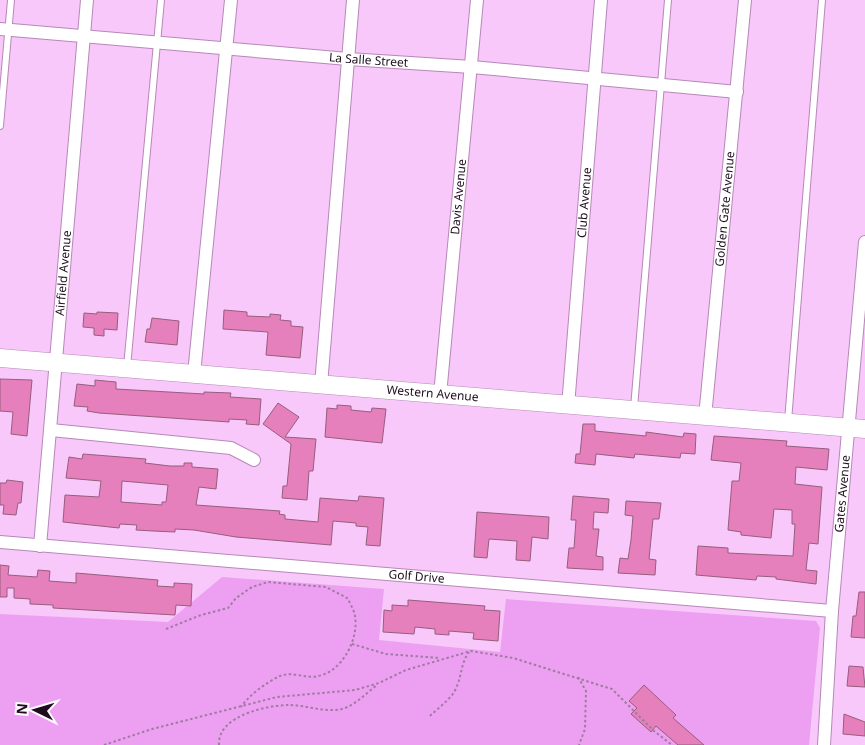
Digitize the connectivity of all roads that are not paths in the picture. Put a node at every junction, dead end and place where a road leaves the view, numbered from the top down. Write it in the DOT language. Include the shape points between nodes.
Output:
graph roads {
  1 [pos="11,0"];
  2 [pos="87,0"];
  3 [pos="161,0"];
  4 [pos="231,0"];
  5 [pos="353,0"];
  6 [pos="477,0"];
  7 [pos="601,0"];
  8 [pos="668,0"];
  9 [pos="744,0"];
  10 [pos="822,0"];
  11 [pos="4,29"];
  12 [pos="84,36"];
  13 [pos="158,42"];
  14 [pos="226,48"];
  15 [pos="348,59"];
  16 [pos="472,67"];
  17 [pos="594,80"];
  18 [pos="660,86"];
  19 [pos="737,92"];
  20 [pos="0,126"];
  21 [pos="865,242"];
  22 [pos="0,358"];
  23 [pos="55,362"];
  24 [pos="127,368"];
  25 [pos="194,374"];
  26 [pos="321,385"];
  27 [pos="440,395"];
  28 [pos="568,406"];
  29 [pos="633,411"];
  30 [pos="705,417"];
  31 [pos="788,424"];
  32 [pos="857,428"];
  33 [pos="51,430"];
  34 [pos="254,460"];
  35 [pos="0,542"];
  36 [pos="40,546"];
  37 [pos="832,611"];
  38 [pos="824,745"];
  1 -- 11 [label="lane"];
  2 -- 12 [label="street, Airfield Avenue"];
  3 -- 13 [label="lane"];
  4 -- 14 [label="street"];
  5 -- 15 [label="street"];
  6 -- 16 [label="street, Davis Avenue"];
  7 -- 17 [label="street, Club Avenue"];
  8 -- 18 [label="lane"];
  9 -- 19 [label="street, Golden Gate Avenue"];
  10 -- 31 [label="lane"];
  11 -- 12 [label="street, La Salle Street"];
  11 -- 20 [label="lane"];
  12 -- 13 [label="street, La Salle Street"];
  12 -- 23 [label="street, Airfield Avenue"];
  13 -- 14 [label="street, La Salle Street"];
  13 -- 24 [label="lane"];
  14 -- 15 [label="street, La Salle Street"];
  14 -- 25 [label="street"];
  15 -- 16 [label="street, La Salle Street"];
  15 -- 26 [label="street"];
  16 -- 17 [label="street, La Salle Street"];
  16 -- 27 [label="street, Davis Avenue"];
  17 -- 18 [label="street, La Salle Street"];
  17 -- 28 [label="street, Club Avenue"];
  18 -- 19 [label="street, La Salle Street"];
  18 -- 29 [label="lane"];
  19 -- 30 [label="street, Golden Gate Avenue"];
  21 -- 32 [label="street, Gates Avenue"];
  22 -- 23 [label="street, Western Avenue"];
  23 -- 24 [label="street, Western Avenue"];
  23 -- 33 [label="street, Airfield Avenue"];
  24 -- 25 [label="street, Western Avenue"];
  25 -- 26 [label="street, Western Avenue"];
  26 -- 27 [label="street, Western Avenue"];
  27 -- 28 [label="street, Western Avenue"];
  28 -- 29 [label="street, Western Avenue"];
  29 -- 30 [label="street, Western Avenue"];
  30 -- 31 [label="street, Western Avenue"];
  31 -- 32 [label="street, Western Avenue"];
  32 -- 37 [label="street, Gates Avenue"];
  33 -- 34 [label="street" via="231,448"];
  33 -- 36 [label="street, Airfield Avenue"];
  35 -- 36 [label="street, Golf Drive"];
  36 -- 37 [label="street, Golf Drive"];
  37 -- 38 [label="street, Gates Avenue"];
}
